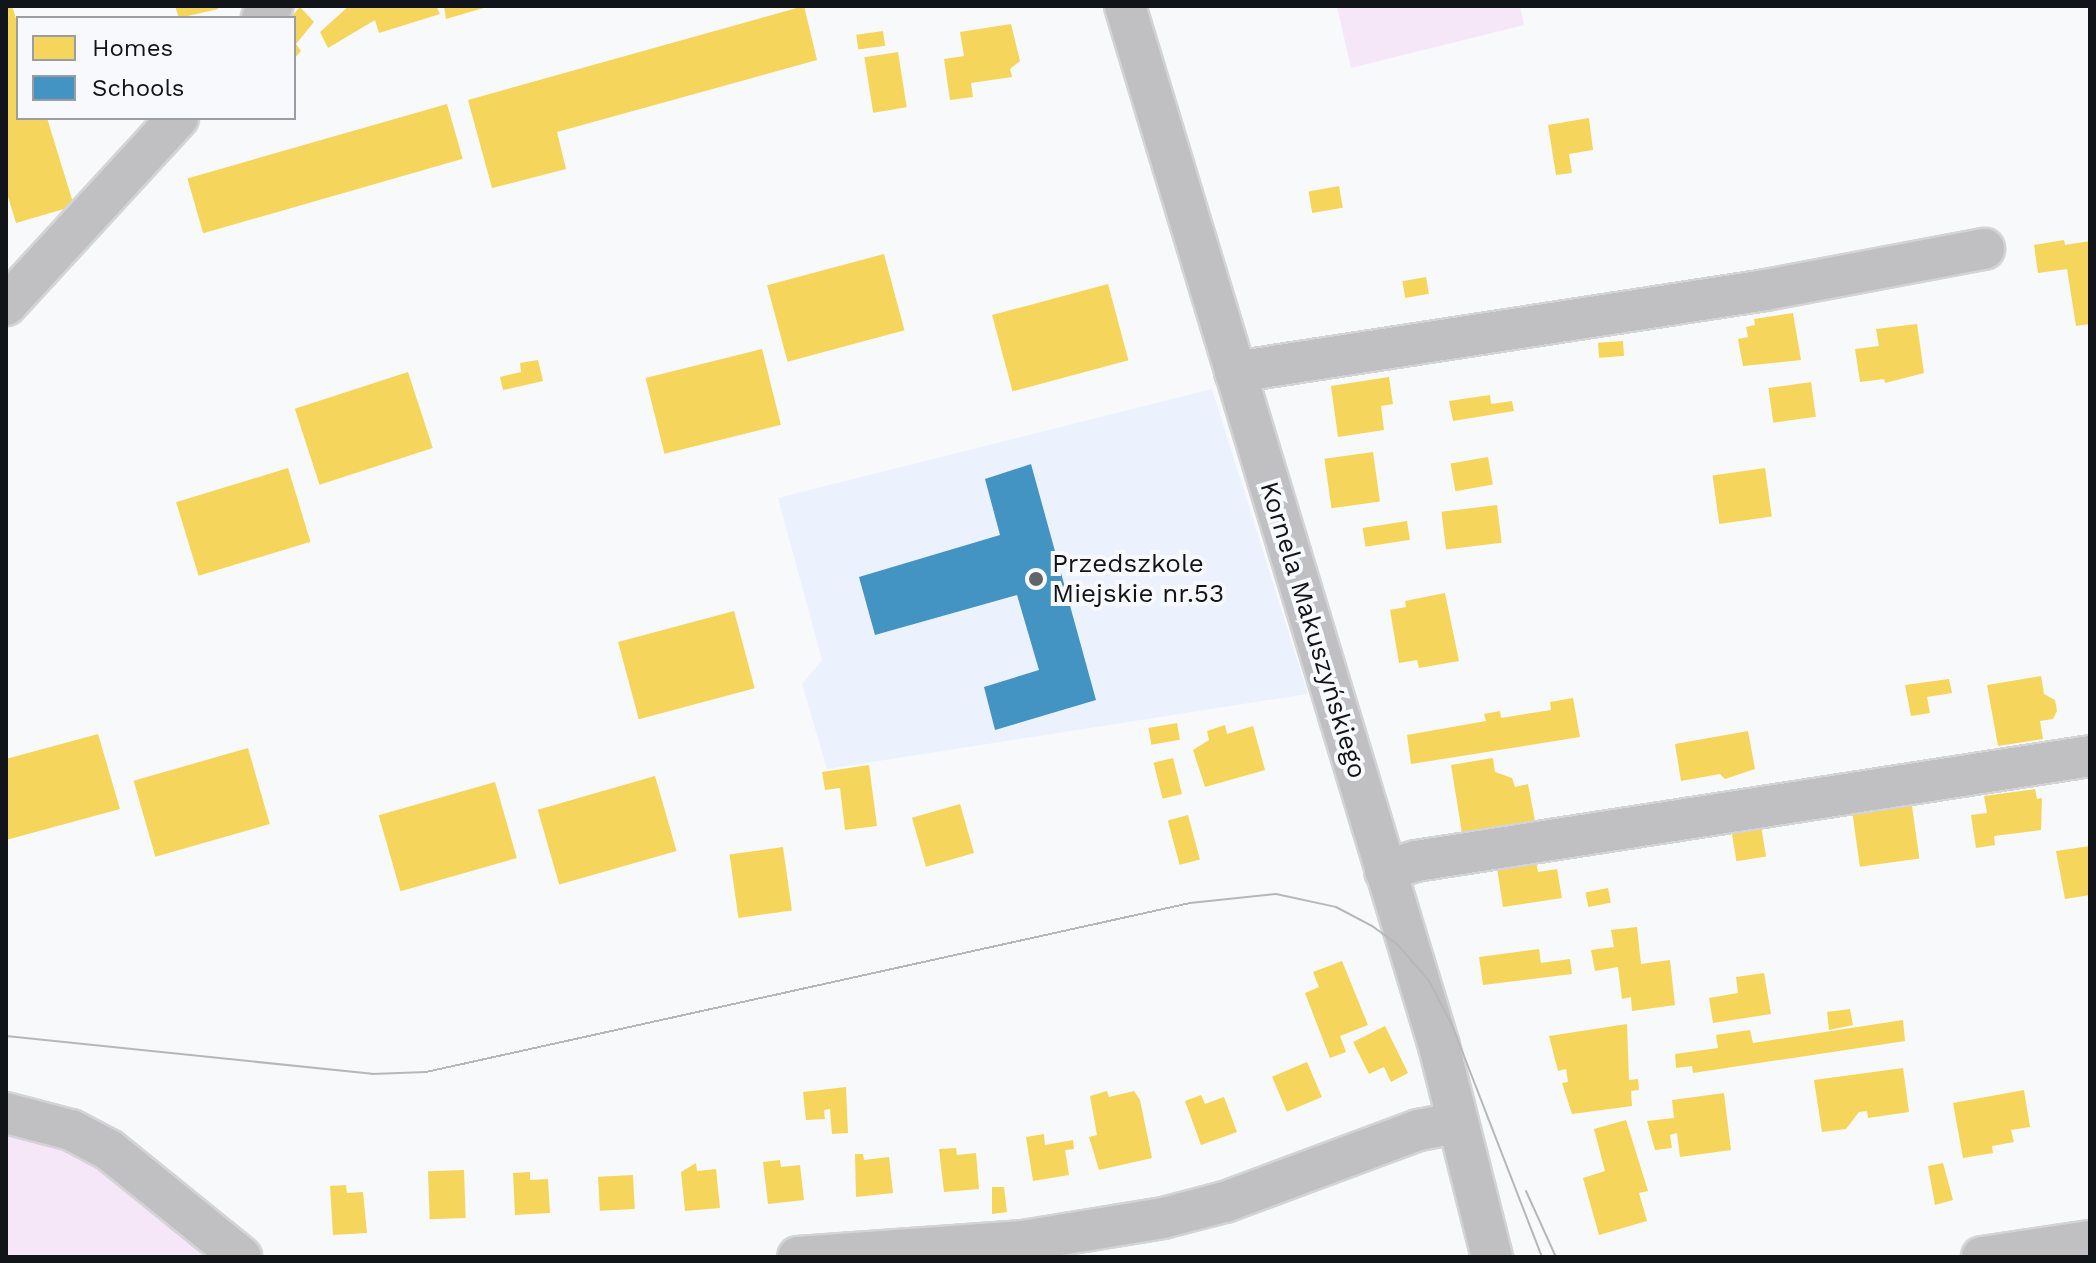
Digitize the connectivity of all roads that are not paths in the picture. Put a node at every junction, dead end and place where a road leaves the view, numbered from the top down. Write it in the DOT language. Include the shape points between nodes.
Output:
graph roads {
  1 [pos="1125,6"];
  2 [pos="176,120"];
  3 [pos="1984,249"];
  4 [pos="6,305"];
  5 [pos="1235,372"];
  6 [pos="2090,756"];
  7 [pos="1385,871"];
  8 [pos="6,1113"];
  9 [pos="1456,1123"];
  10 [pos="2090,1241"];
  11 [pos="870,1256"];
  12 [pos="241,1257"];
  13 [pos="798,1257"];
  14 [pos="1492,1257"];
  15 [pos="1982,1257"];
  1 -- 5 [label="street, Kornela Makuszyńskiego"];
  2 -- 4 [label="street"];
  3 -- 5 [label="street" via="1766,290"];
  5 -- 7 [label="street, Kornela Makuszyńskiego"];
  6 -- 7 [label="street" via="1416,861"];
  7 -- 9 [label="street, Kornela Makuszyńskiego" via="1439,1046"];
  8 -- 12 [label="street" via="71,1130 109,1150"];
  9 -- 11 [label="street" via="1394,1138 1198,1210 1065,1236"];
  9 -- 14 [label="street, Kornela Makuszyńskiego"];
  10 -- 15 [label="street"];
  11 -- 13 [label="street"];
}
